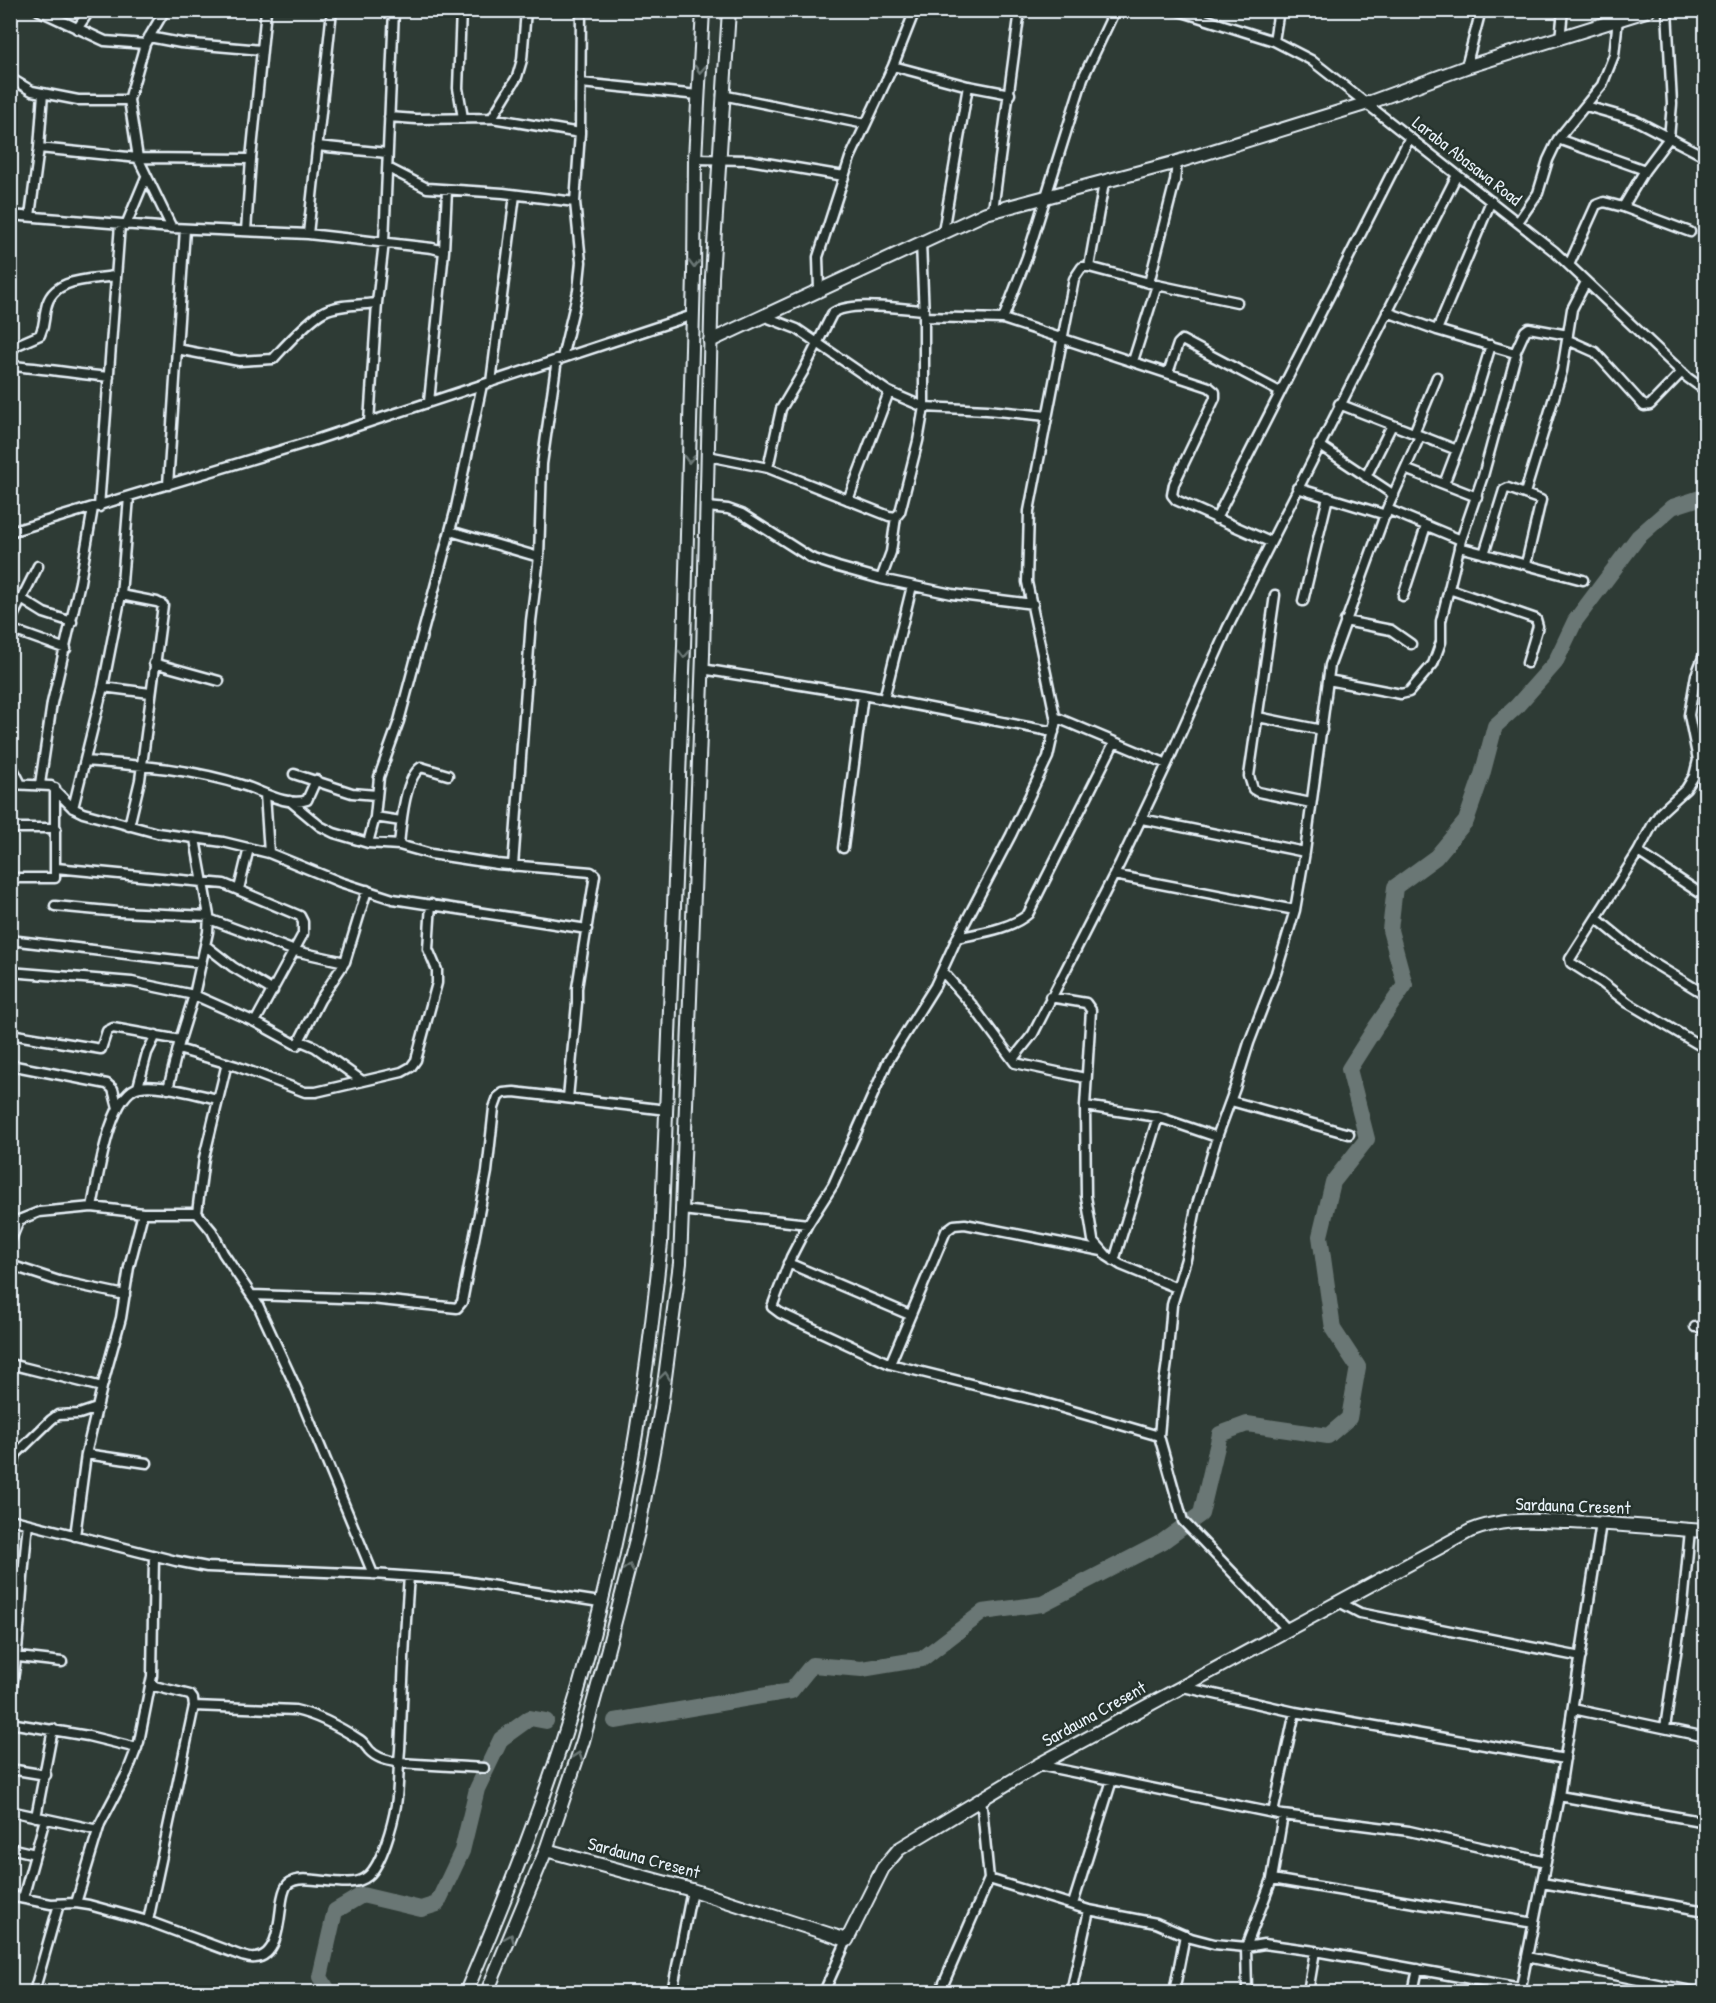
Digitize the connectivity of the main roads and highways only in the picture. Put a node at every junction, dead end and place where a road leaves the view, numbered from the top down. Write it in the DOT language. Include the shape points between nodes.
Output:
graph roads {
  1 [pos="703,10"];
  2 [pos="729,10"];
  3 [pos="1649,10"];
  4 [pos="1619,15"];
  5 [pos="710,341"];
  6 [pos="1706,1531"];
  7 [pos="546,1850"];
  8 [pos="466,1992"];
  9 [pos="487,1992"];
  1 -- 8 [label="main road, one-way" via="695,159 684,645 662,1243 629,1472 577,1694 553,1770"];
  2 -- 5 [label="main road"];
  3 -- 4 [label="main road"];
  4 -- 5 [label="main road" via="1560,39 1466,67 1368,103 1104,183 993,210"];
  7 -- 5 [label="main road, one-way" via="583,1741 638,1532 661,1408 680,1263"];
  6 -- 7 [label="main road, Sardauna Cresent" via="1511,1520 1470,1532 1038,1765 899,1849 883,1868 847,1940 692,1890"];
  9 -- 7 [label="main road, one-way"];
}
